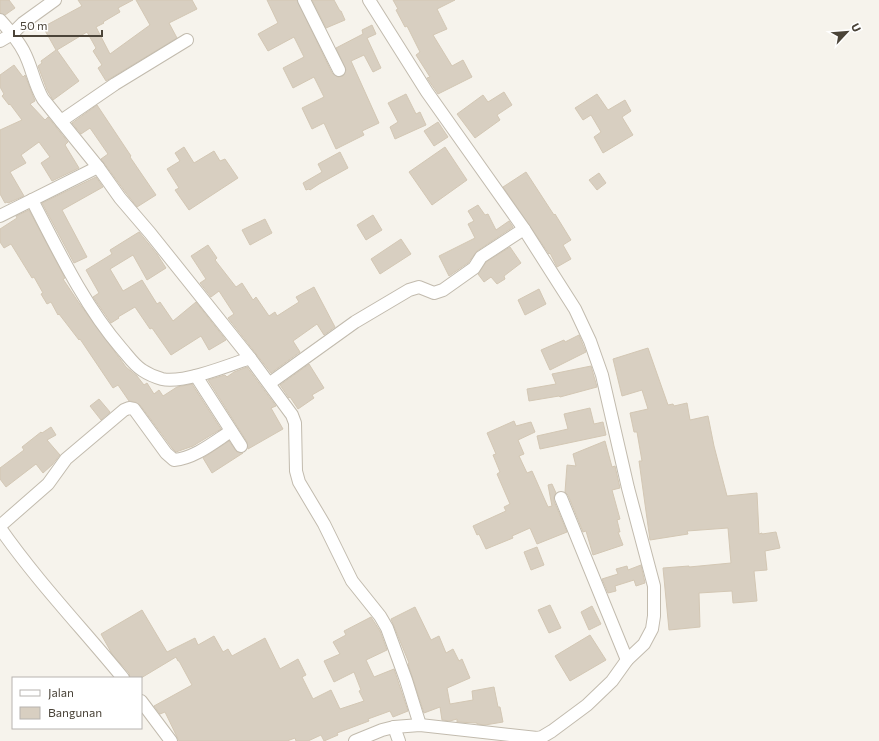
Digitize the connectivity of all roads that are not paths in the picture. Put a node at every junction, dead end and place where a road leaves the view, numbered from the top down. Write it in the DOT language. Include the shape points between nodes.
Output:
graph roads {
  1 [pos="54,0"];
  2 [pos="304,0"];
  3 [pos="369,0"];
  4 [pos="0,20"];
  5 [pos="12,34"];
  6 [pos="187,40"];
  7 [pos="0,41"];
  8 [pos="339,70"];
  9 [pos="61,121"];
  10 [pos="98,167"];
  11 [pos="32,200"];
  12 [pos="0,216"];
  13 [pos="524,228"];
  14 [pos="250,358"];
  15 [pos="196,376"];
  16 [pos="270,383"];
  17 [pos="231,431"];
  18 [pos="241,446"];
  19 [pos="561,498"];
  20 [pos="0,527"];
  21 [pos="627,660"];
  22 [pos="122,677"];
  23 [pos="142,702"];
  24 [pos="420,725"];
  25 [pos="394,727"];
  26 [pos="171,741"];
  27 [pos="355,741"];
  28 [pos="399,741"];
  1 -- 5 [label="street"];
  2 -- 8 [label="street"];
  3 -- 13 [label="street" via="427,92"];
  4 -- 5 [label="street"];
  5 -- 7 [label="street"];
  5 -- 9 [label="street" via="25,54 39,92"];
  6 -- 9 [label="street"];
  9 -- 10 [label="street"];
  10 -- 11 [label="street"];
  10 -- 14 [label="street" via="120,198"];
  11 -- 12 [label="street"];
  11 -- 15 [label="street" via="92,310 131,359 142,370 163,379"];
  13 -- 16 [label="street" via="481,257 474,268 443,290 434,293 419,287 408,290 355,322"];
  13 -- 21 [label="street" via="575,309 590,340 602,375 654,586 652,629 644,644"];
  14 -- 15 [label="street"];
  14 -- 16 [label="street"];
  15 -- 17 [label="street"];
  16 -- 24 [label="street" via="295,422 296,471 299,482 324,524 352,581 387,628"];
  17 -- 18 [label="street"];
  17 -- 20 [label="street" via="191,456 174,460 134,409 124,410 66,459 48,484"];
  19 -- 21 [label="street"];
  20 -- 22 [label="street" via="48,591"];
  21 -- 24 [label="street" via="612,681 587,705 552,731 537,738"];
  23 -- 26 [label="street"];
  24 -- 25 [label="street"];
  25 -- 27 [label="street"];
  25 -- 28 [label="street"];
}
